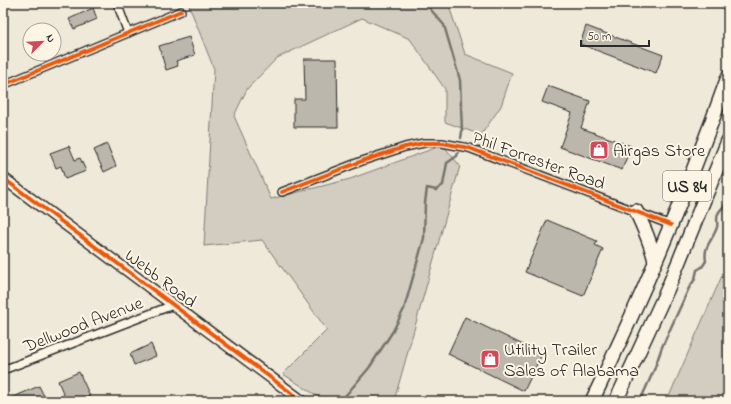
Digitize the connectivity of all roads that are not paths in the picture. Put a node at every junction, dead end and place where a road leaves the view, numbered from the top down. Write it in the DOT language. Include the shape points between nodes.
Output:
graph roads {
  1 [pos="117,3"];
  2 [pos="181,11"];
  3 [pos="128,33"];
  4 [pos="728,77"];
  5 [pos="3,85"];
  6 [pos="728,141"];
  7 [pos="3,178"];
  8 [pos="282,192"];
  9 [pos="636,212"];
  10 [pos="671,225"];
  11 [pos="691,233"];
  12 [pos="655,261"];
  13 [pos="173,305"];
  14 [pos="3,370"];
  15 [pos="302,401"];
  16 [pos="592,401"];
  17 [pos="616,401"];
  1 -- 3 [label="street"];
  2 -- 3 [label="street"];
  3 -- 5 [label="street"];
  4 -- 10 [label="highway, US 84"];
  6 -- 11 [label="highway, US 84"];
  7 -- 13 [label="street, Webb Road"];
  8 -- 9 [label="street, Phil Forrester Road" via="389,151 424,143 442,143 469,148"];
  9 -- 10 [label="street, Phil Forrester Road"];
  9 -- 12 [label="highway" via="648,235"];
  10 -- 11 [label="highway"];
  10 -- 12 [label="highway, US 84"];
  11 -- 17 [label="highway, US 84"];
  12 -- 16 [label="highway, US 84"];
  13 -- 14 [label="street, Dellwood Avenue"];
  13 -- 15 [label="street, Webb Road"];
}
